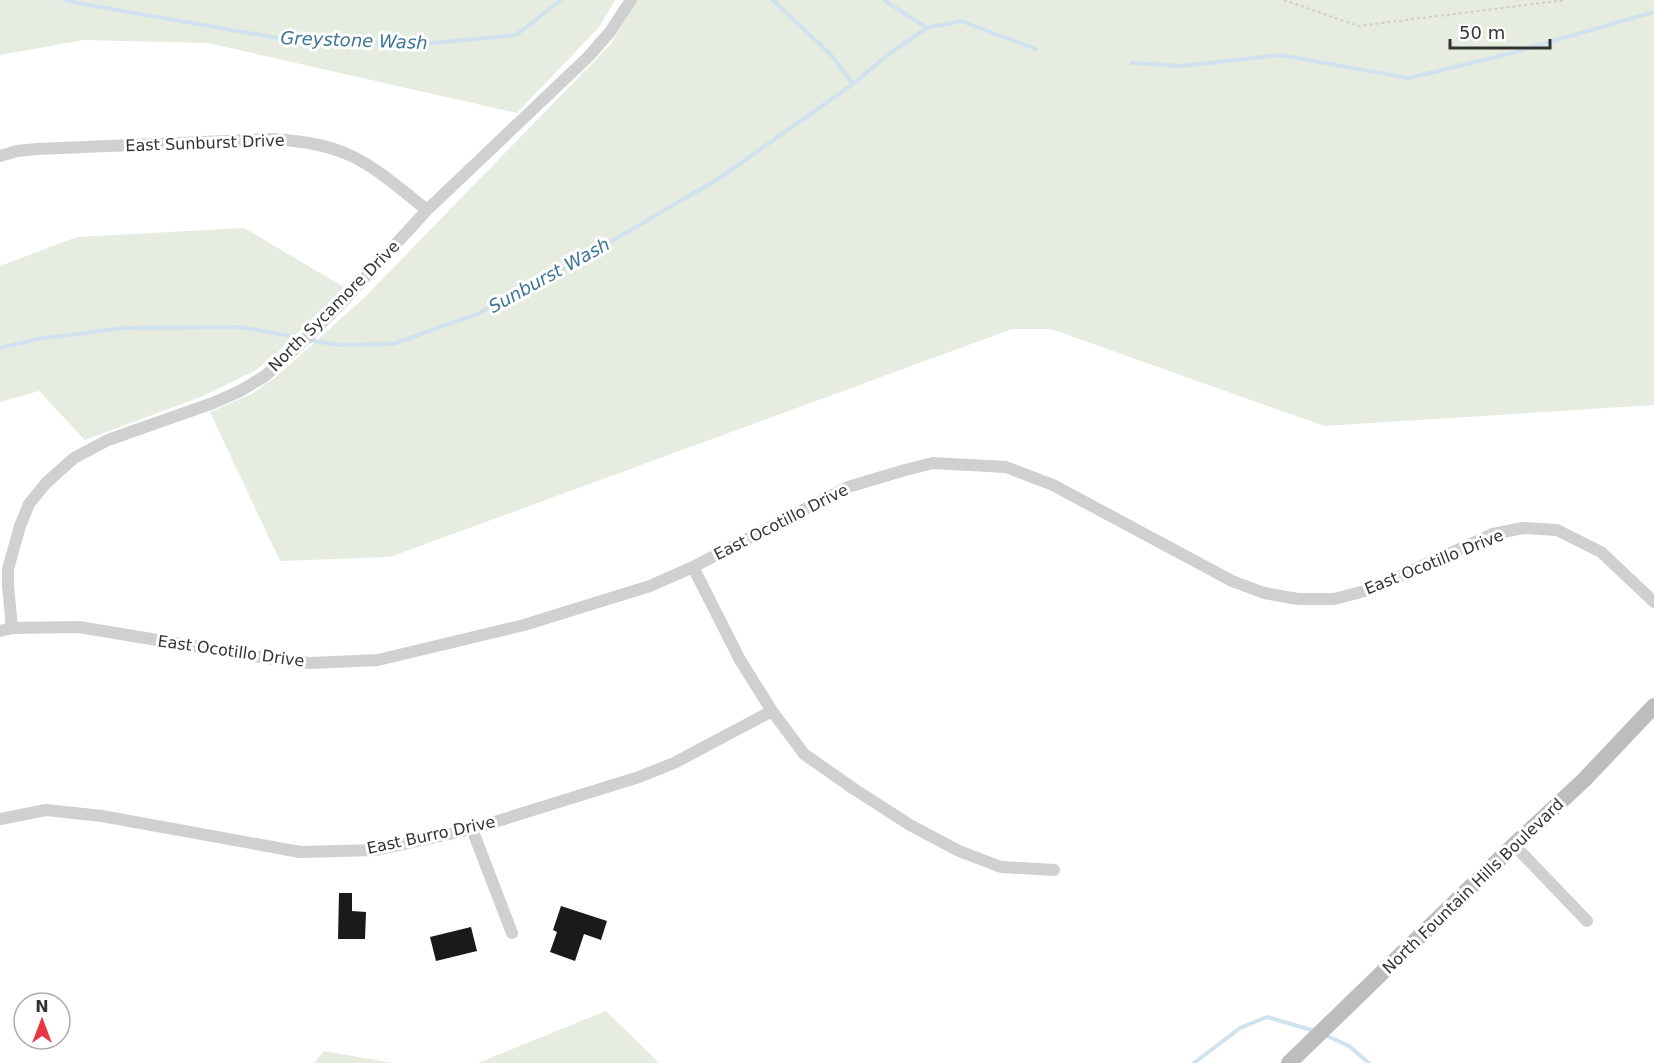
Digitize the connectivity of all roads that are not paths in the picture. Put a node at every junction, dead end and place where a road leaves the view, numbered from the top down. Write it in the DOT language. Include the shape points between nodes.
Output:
graph roads {
  1 [pos="631,0"];
  2 [pos="0,156"];
  3 [pos="427,210"];
  4 [pos="693,567"];
  5 [pos="1654,602"];
  6 [pos="6,629"];
  7 [pos="1654,706"];
  8 [pos="772,711"];
  9 [pos="0,819"];
  10 [pos="472,829"];
  11 [pos="1514,845"];
  12 [pos="1053,870"];
  13 [pos="1587,921"];
  14 [pos="512,933"];
  15 [pos="1289,1063"];
  1 -- 3 [label="street, North Sycamore Drive" via="588,57"];
  2 -- 3 [label="street, East Sunburst Drive" via="38,149 296,140 348,154"];
  3 -- 6 [label="street, North Sycamore Drive" via="350,294 265,376 213,403 108,440 74,458 46,483 29,504 8,568"];
  4 -- 5 [label="street, East Ocotillo Drive" via="848,487 933,463 1006,468 1053,485 1233,581 1264,593 1298,599 1334,599 1369,590 1493,534 1523,528 1557,530 1601,552"];
  4 -- 6 [label="street, East Ocotillo Drive" via="650,586 524,625 378,660 310,663 79,627"];
  4 -- 8 [label="street" via="740,660"];
  7 -- 11 [label="main road, North Fountain Hills Boulevard" via="1584,780"];
  8 -- 10 [label="street, East Burro Drive" via="674,763 639,777"];
  8 -- 12 [label="street" via="804,754 910,825 959,851 1001,867"];
  9 -- 10 [label="street, East Burro Drive" via="46,810 102,816 300,852 377,850"];
  10 -- 14 [label="street"];
  11 -- 13 [label="street"];
  11 -- 15 [label="main road, North Fountain Hills Boulevard"];
}
